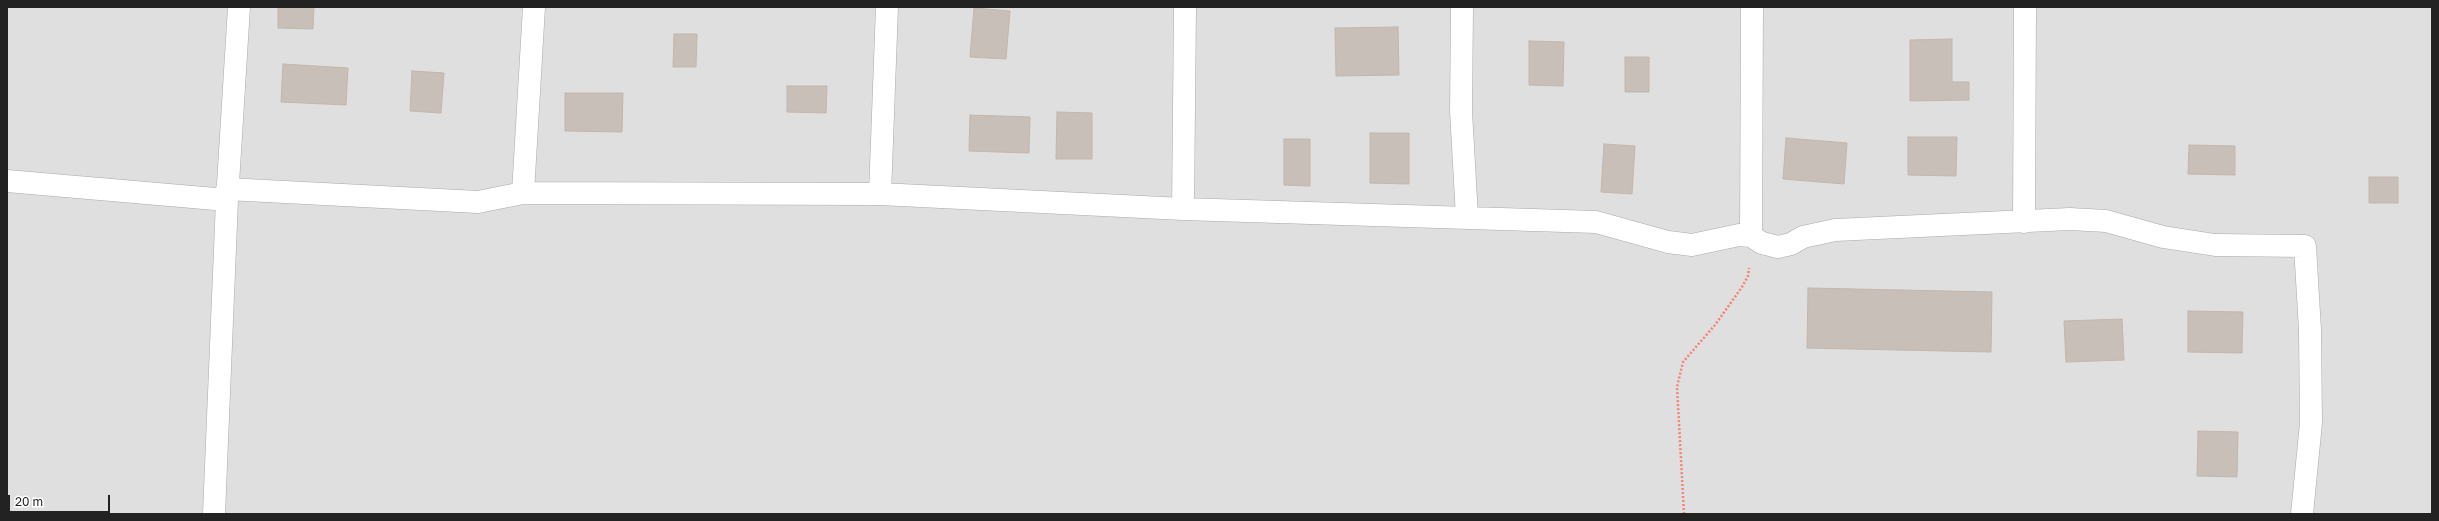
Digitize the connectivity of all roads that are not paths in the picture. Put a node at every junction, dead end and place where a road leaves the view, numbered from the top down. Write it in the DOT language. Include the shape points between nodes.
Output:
graph roads {
  1 [pos="239,7"];
  2 [pos="534,7"];
  3 [pos="887,7"];
  4 [pos="1185,7"];
  5 [pos="1462,7"];
  6 [pos="1752,7"];
  7 [pos="2025,7"];
  8 [pos="7,181"];
  9 [pos="523,193"];
  10 [pos="880,194"];
  11 [pos="227,195"];
  12 [pos="1183,209"];
  13 [pos="1467,217"];
  14 [pos="2024,222"];
  15 [pos="1751,236"];
  16 [pos="214,514"];
  17 [pos="2302,514"];
  1 -- 11 [label="street"];
  2 -- 9 [label="street"];
  3 -- 10 [label="street"];
  4 -- 12 [label="street"];
  5 -- 13 [label="street" via="1461,111"];
  6 -- 15 [label="street"];
  7 -- 14 [label="street"];
  8 -- 11 [label="street"];
  9 -- 10 [label="street"];
  9 -- 11 [label="street" via="478,202"];
  10 -- 12 [label="street"];
  11 -- 16 [label="street"];
  12 -- 13 [label="street"];
  13 -- 15 [label="street" via="1596,222 1668,242 1692,245 1715,238"];
  14 -- 15 [label="street" via="1835,230 1802,236 1790,244 1778,247 1762,243"];
  14 -- 17 [label="street" via="2070,219 2106,221 2163,237 2215,245 2305,246 2310,330 2311,423"];
}
